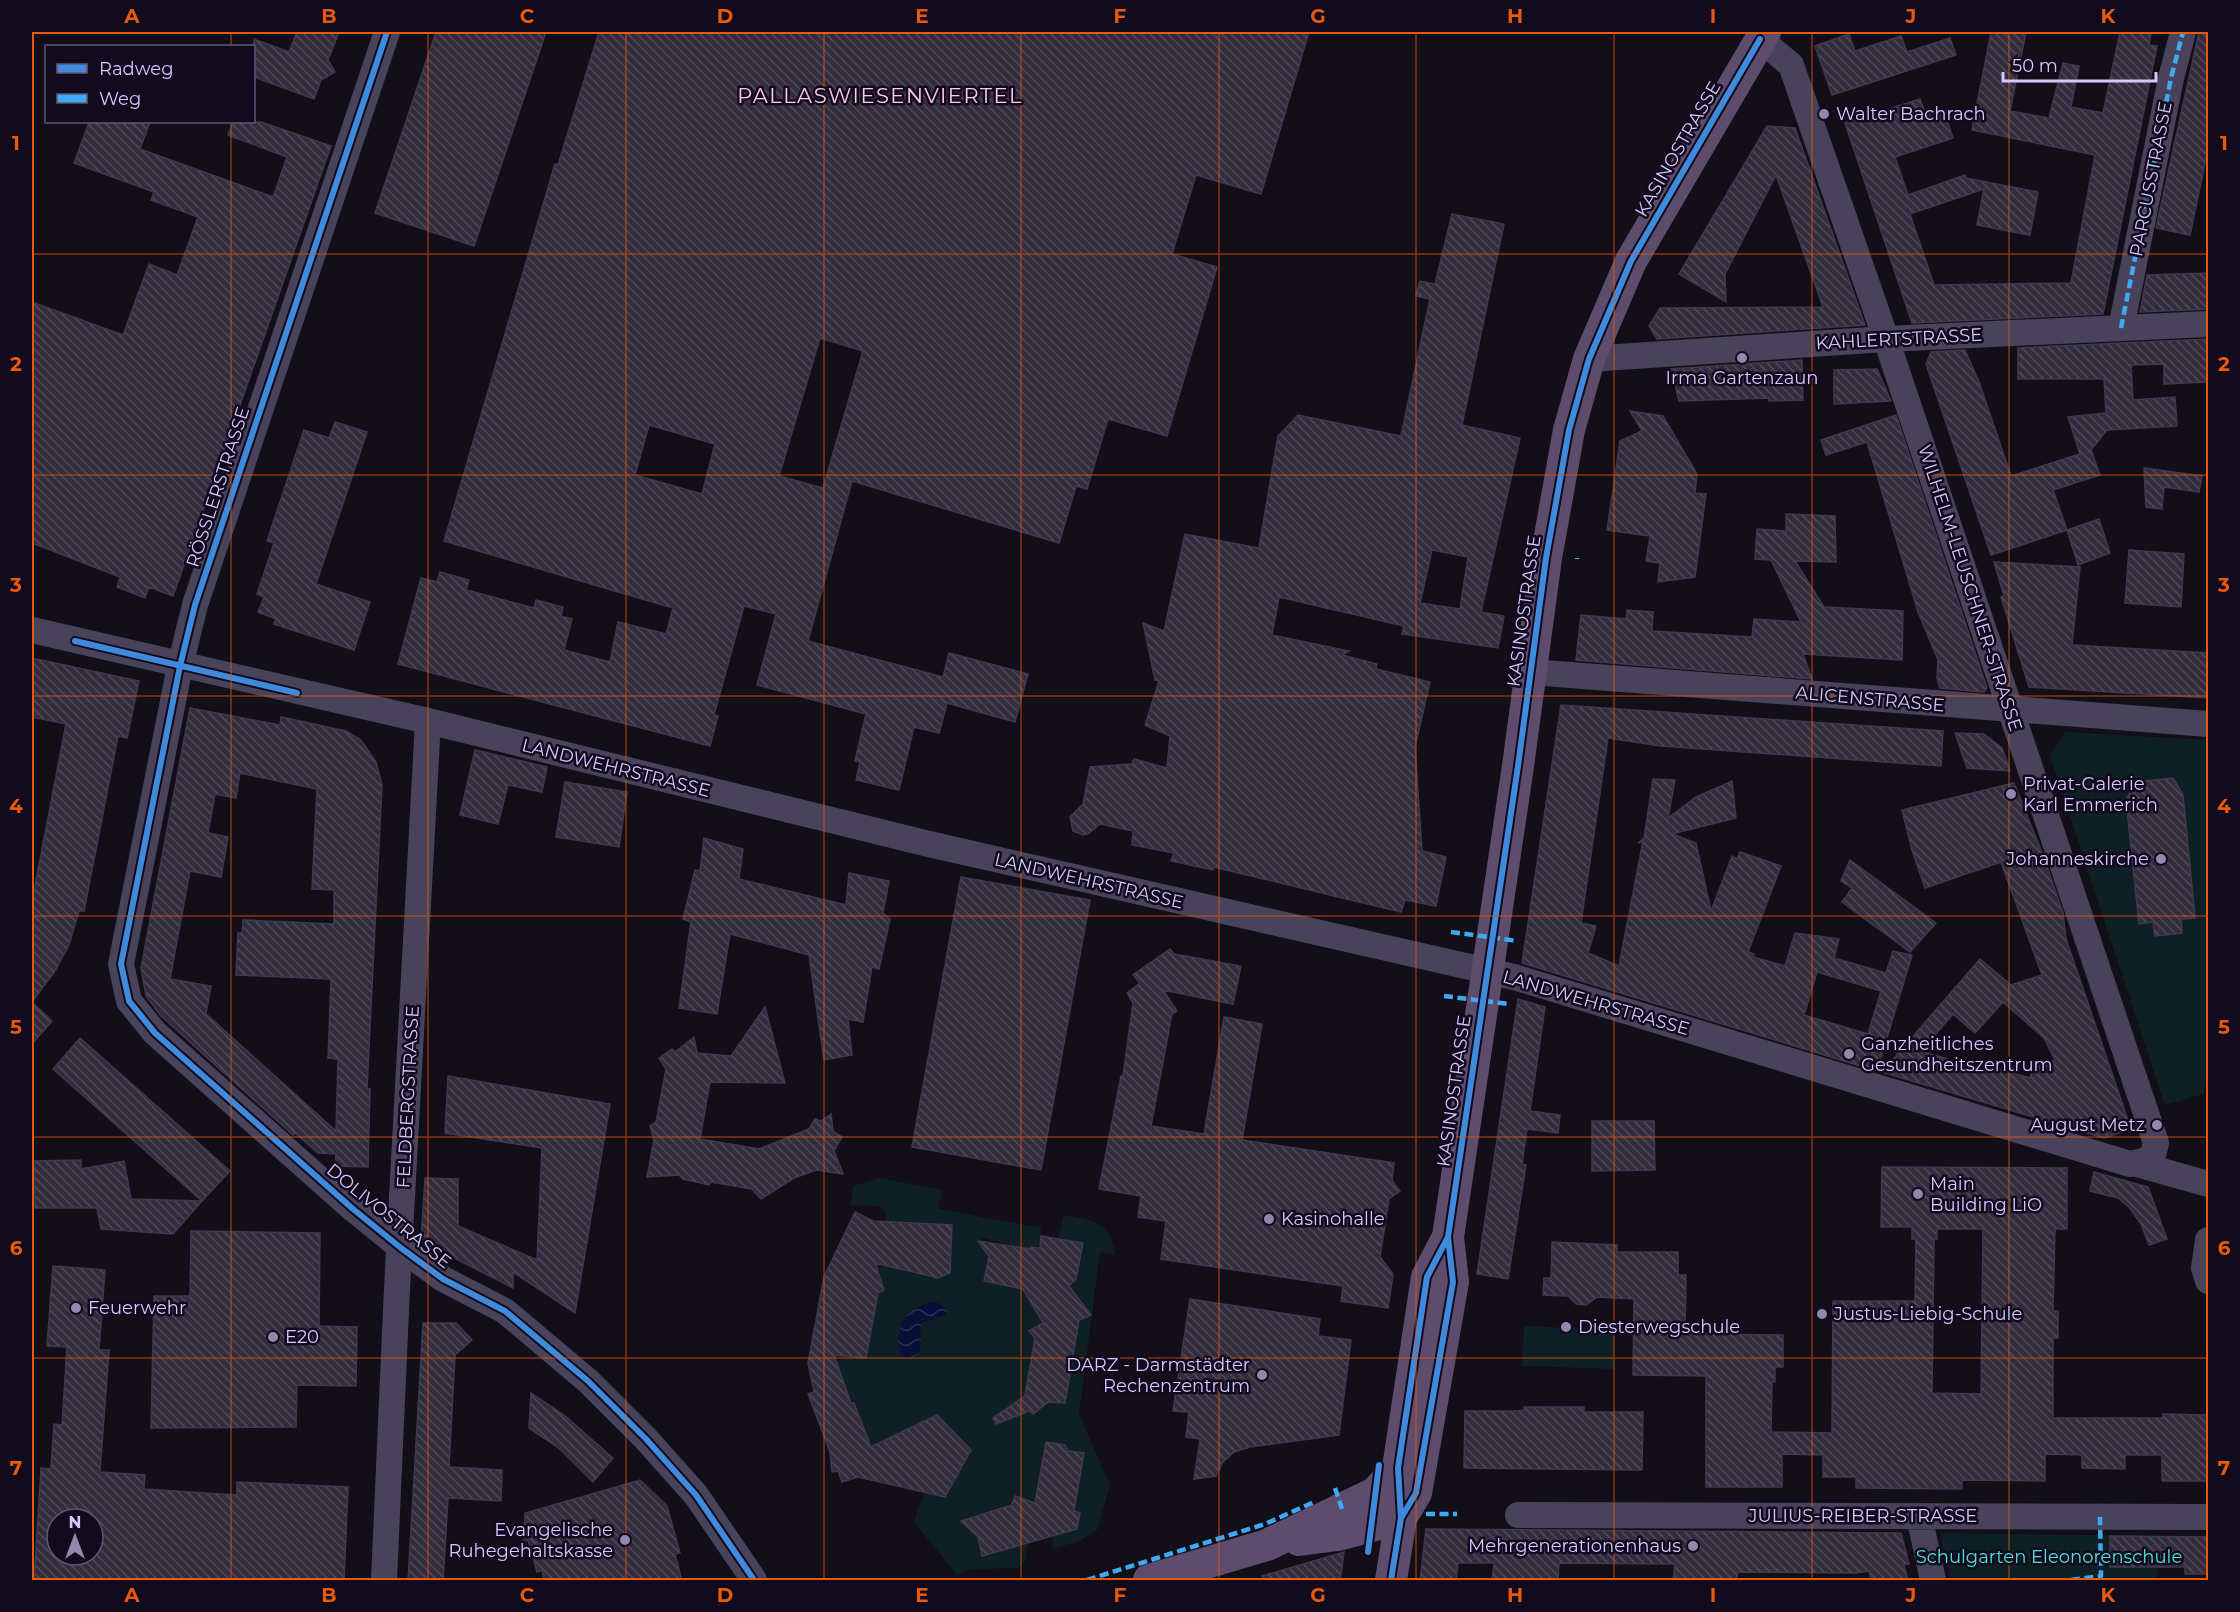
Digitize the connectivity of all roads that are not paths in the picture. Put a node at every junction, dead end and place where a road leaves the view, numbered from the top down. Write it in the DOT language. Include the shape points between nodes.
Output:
graph roads {
  1 [pos="387,32"];
  2 [pos="2183,32"];
  3 [pos="1762,35"];
  4 [pos="2208,324"];
  5 [pos="2121,328"];
  6 [pos="1886,339"];
  7 [pos="1589,359"];
  8 [pos="32,630"];
  9 [pos="180,666"];
  10 [pos="1531,672"];
  11 [pos="2010,710"];
  12 [pos="428,721"];
  13 [pos="2208,724"];
  14 [pos="121,964"];
  15 [pos="1486,972"];
  16 [pos="2146,1157"];
  17 [pos="2208,1184"];
  18 [pos="1448,1237"];
  19 [pos="2208,1240"];
  20 [pos="401,1248"];
  21 [pos="2208,1281"];
  22 [pos="1398,1468"];
  23 [pos="1518,1515"];
  24 [pos="1919,1516"];
  25 [pos="2208,1517"];
  26 [pos="1401,1518"];
  27 [pos="1267,1545"];
  28 [pos="384,1581"];
  29 [pos="754,1581"];
  30 [pos="1149,1581"];
  31 [pos="1391,1581"];
  32 [pos="1933,1581"];
  1 -- 9 [label="street, RÖSSLERSTRASSE" via="218,533"];
  2 -- 5 [label="street, PARCUSSTRASSE"];
  3 -- 6 [label="street, WILHELM-LEUSCHNER-STRASSE" via="1791,65"];
  3 -- 7 [label="main road, KASINOSTRASSE" via="1631,261"];
  4 -- 5 [label="street, KAHLERTSTRASSE"];
  5 -- 6 [label="street, KAHLERTSTRASSE"];
  6 -- 7 [label="street, KAHLERTSTRASSE"];
  6 -- 11 [label="street, WILHELM-LEUSCHNER-STRASSE"];
  7 -- 10 [label="main road, KASINOSTRASSE" via="1559,479"];
  8 -- 9 [label="street, LANDWEHRSTRASSE"];
  9 -- 12 [label="street, LANDWEHRSTRASSE"];
  9 -- 14 [label="street, RÖSSLERSTRASSE"];
  10 -- 11 [label="street, ALICENSTRASSE"];
  10 -- 15 [label="main road, KASINOSTRASSE"];
  11 -- 13 [label="street, ALICENSTRASSE"];
  11 -- 16 [label="street, WILHELM-LEUSCHNER-STRASSE" via="2156,1143"];
  12 -- 15 [label="street, LANDWEHRSTRASSE" via="906,839"];
  12 -- 20 [label="street, FELDBERGSTRASSE"];
  14 -- 20 [label="street, DOLIVOSTRASSE" via="129,1001 154,1033"];
  15 -- 16 [label="street, LANDWEHRSTRASSE" via="1514,977 2118,1161"];
  15 -- 18 [label="main road, KASINOSTRASSE"];
  16 -- 17 [label="street, LANDWEHRSTRASSE"];
  18 -- 22 [label="main road, KASINOSTRASSE" via="1426,1277"];
  18 -- 26 [label="main road, KASINOSTRASSE" via="1453,1282 1440,1364 1416,1493"];
  19 -- 21 [label="street"];
  20 -- 28 [label="street, FELDBERGSTRASSE"];
  20 -- 29 [label="street, DOLIVOSTRASSE" via="443,1279 505,1311 588,1382 696,1495"];
  22 -- 26 [label="main road, KASINOSTRASSE"];
  22 -- 27 [label="main road" via="1375,1493"];
  23 -- 24 [label="street, JULIUS-REIBER-STRASSE"];
  24 -- 25 [label="street, JULIUS-REIBER-STRASSE"];
  24 -- 32 [label="street"];
  26 -- 27 [label="main road" via="1338,1535"];
  26 -- 31 [label="main road, KASINOSTRASSE"];
  27 -- 30 [label="main road"];
}
